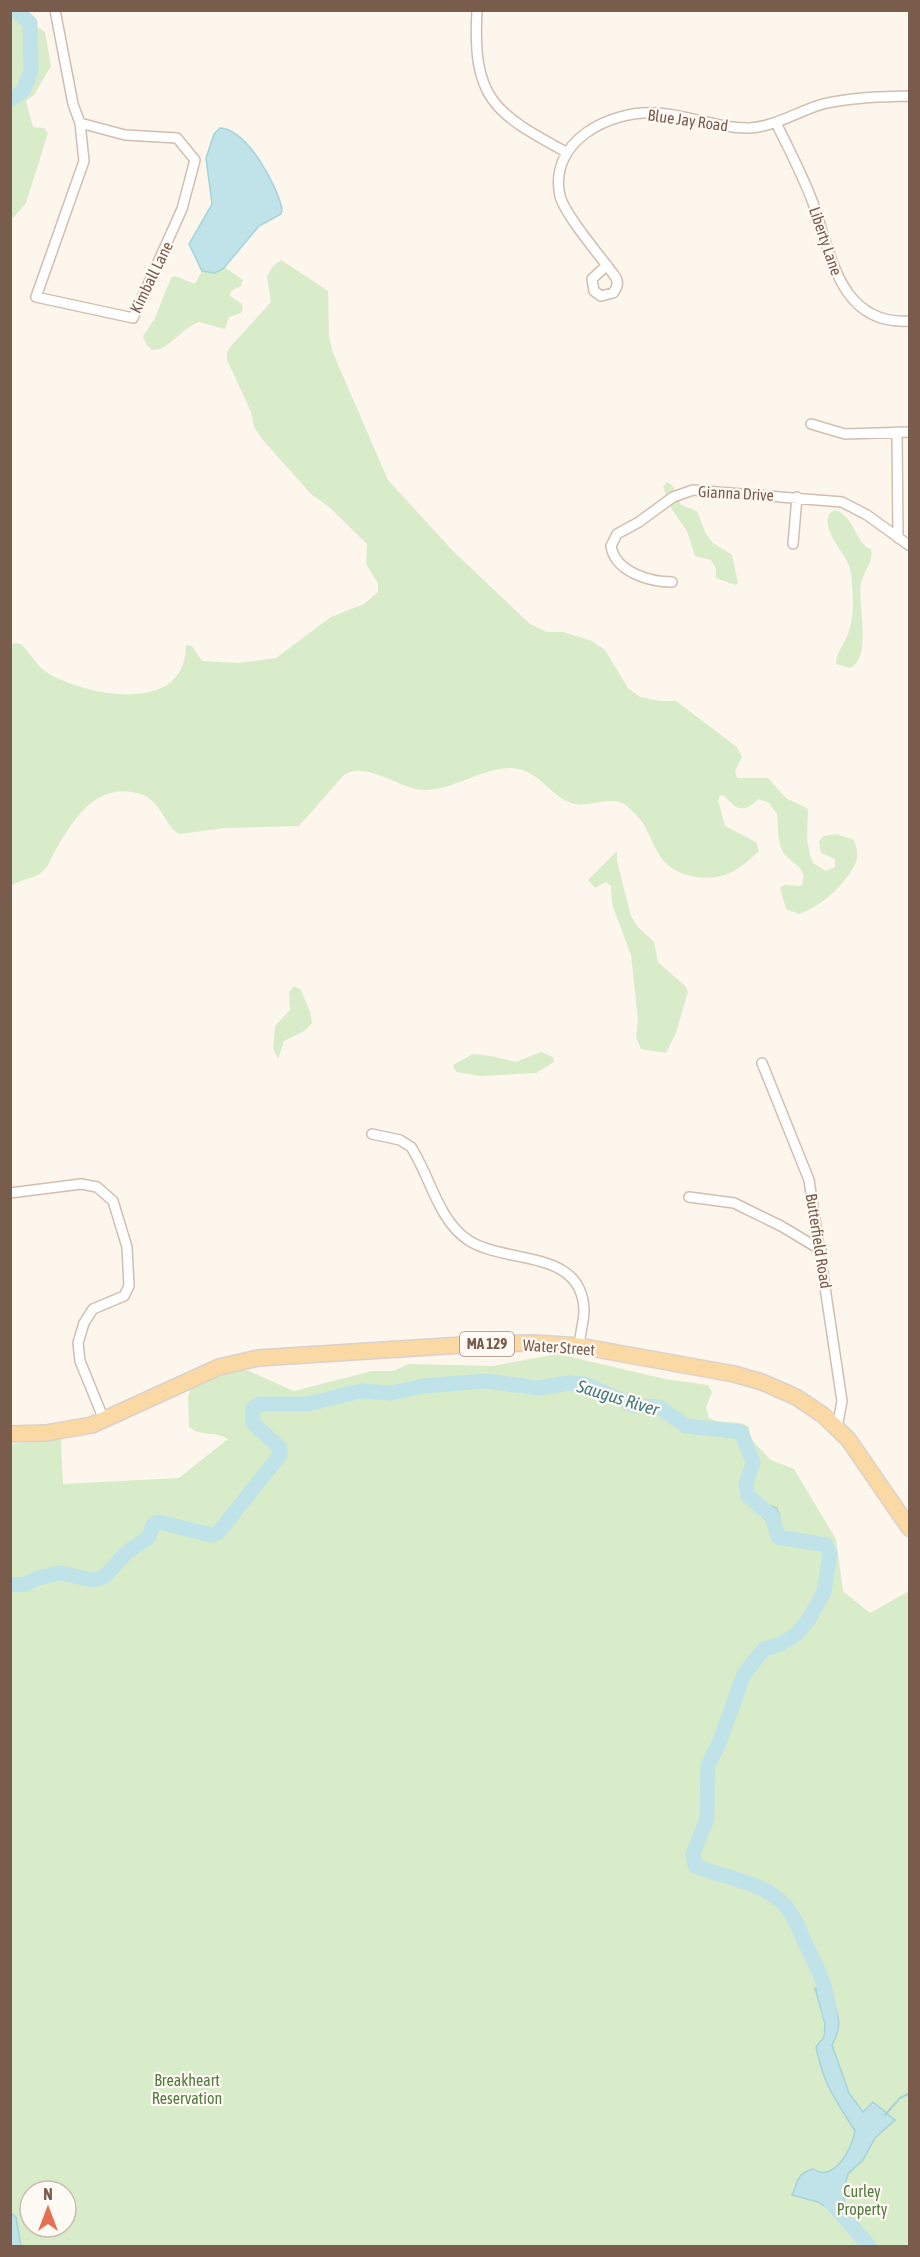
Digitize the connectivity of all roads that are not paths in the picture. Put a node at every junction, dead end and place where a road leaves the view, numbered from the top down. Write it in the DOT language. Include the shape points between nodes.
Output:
graph roads {
  1 [pos="55,10"];
  2 [pos="477,10"];
  3 [pos="909,96"];
  4 [pos="80,123"];
  5 [pos="776,123"];
  6 [pos="567,152"];
  7 [pos="607,265"];
  8 [pos="909,321"];
  9 [pos="811,424"];
  10 [pos="897,432"];
  11 [pos="909,432"];
  12 [pos="798,497"];
  13 [pos="898,538"];
  14 [pos="793,544"];
  15 [pos="909,546"];
  16 [pos="672,582"];
  17 [pos="762,1063"];
  18 [pos="372,1134"];
  19 [pos="10,1193"];
  20 [pos="689,1197"];
  21 [pos="821,1250"];
  22 [pos="579,1346"];
  23 [pos="104,1420"];
  24 [pos="837,1428"];
  25 [pos="10,1434"];
  26 [pos="909,1529"];
  1 -- 4 [label="street, Kimball Lane"];
  2 -- 6 [label="street" via="478,62 487,94 519,126"];
  3 -- 5 [label="street, Blue Jay Road" via="845,100 805,110"];
  4 -- 4 [label="street, Kimball Lane" via="84,161 36,297 133,318 182,209 195,160 177,138 125,135"];
  5 -- 6 [label="street, Blue Jay Road" via="738,128 676,115 637,113 599,125 581,136"];
  5 -- 8 [label="street, Liberty Lane" via="814,205 840,282 856,303 874,315 897,322"];
  6 -- 7 [label="street" via="560,196"];
  9 -- 10 [label="street" via="845,434"];
  10 -- 11 [label="street"];
  10 -- 13 [label="street"];
  12 -- 13 [label="street, Gianna Drive" via="842,502"];
  12 -- 14 [label="street"];
  12 -- 16 [label="street, Gianna Drive" via="693,490 673,497 617,534 610,546 619,563 654,582"];
  13 -- 15 [label="street, Gianna Drive"];
  17 -- 21 [label="street, Butterfield Road" via="809,1180"];
  18 -- 22 [label="street" via="400,1140 411,1147 450,1221 467,1239 493,1252 565,1269 580,1288 584,1310"];
  19 -- 23 [label="street" via="81,1184 97,1187 113,1201 127,1247 129,1286 124,1296 93,1309 78,1343 80,1361"];
  20 -- 21 [label="street" via="734,1203"];
  21 -- 24 [label="street, Butterfield Road" via="842,1401"];
  22 -- 23 [label="main road, Water Street / MA 129" via="478,1344 258,1358 219,1367"];
  22 -- 24 [label="main road, Water Street / MA 129" via="749,1378 796,1397"];
  23 -- 25 [label="main road, Water Street / MA 129" via="46,1433"];
  24 -- 26 [label="main road, Water Street / MA 129" via="863,1458"];
}
